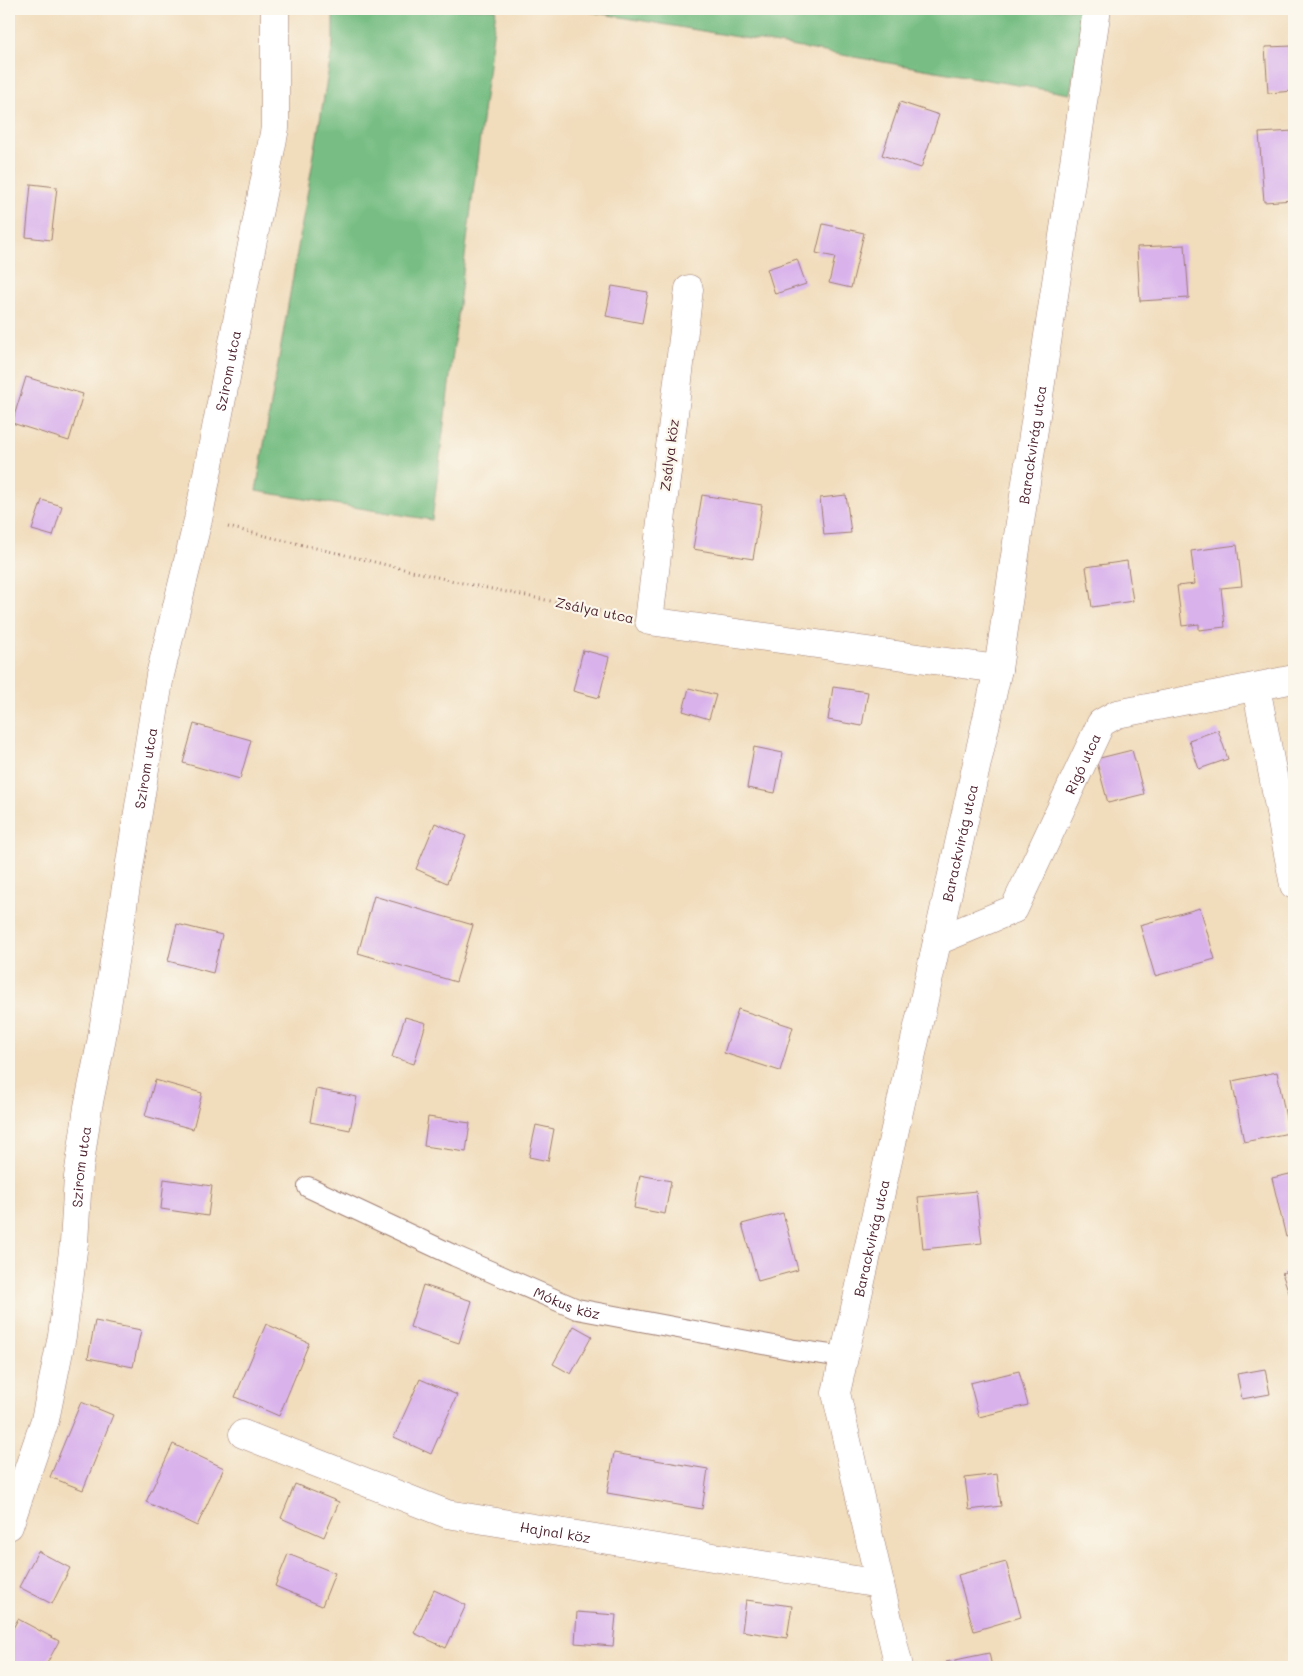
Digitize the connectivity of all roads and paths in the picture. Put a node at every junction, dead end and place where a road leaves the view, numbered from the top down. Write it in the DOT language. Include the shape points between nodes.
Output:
graph roads {
  1 [pos="276,9"];
  2 [pos="1097,9"];
  3 [pos="689,289"];
  4 [pos="198,520"];
  5 [pos="649,622"];
  6 [pos="998,669"];
  7 [pos="1294,679"];
  8 [pos="1256,687"];
  9 [pos="1294,886"];
  10 [pos="937,942"];
  11 [pos="308,1187"];
  12 [pos="844,1357"];
  13 [pos="242,1434"];
  14 [pos="9,1526"];
  15 [pos="880,1584"];
  16 [pos="899,1667"];
  1 -- 4 [label="street, Szirom utca" via="275,128"];
  2 -- 6 [label="street, Barackvirág utca"];
  3 -- 5 [label="street, Zsálya köz"];
  4 -- 5 [label="path, Zsálya utca" via="458,582"];
  4 -- 14 [label="street, Szirom utca" via="160,675 88,1108 62,1336 45,1420"];
  5 -- 6 [label="street, Zsálya utca"];
  6 -- 10 [label="street, Barackvirág utca"];
  7 -- 8 [label="street, Rigó utca"];
  8 -- 9 [label="street"];
  8 -- 10 [label="street, Rigó utca" via="1117,714 1101,723 1014,909"];
  10 -- 12 [label="street, Barackvirág utca"];
  11 -- 12 [label="lane, Mókus köz" via="577,1309"];
  12 -- 15 [label="street, Barackvirág utca" via="836,1393"];
  13 -- 15 [label="street, Hajnal köz" via="447,1514"];
  15 -- 16 [label="street, Barackvirág utca"];
}
